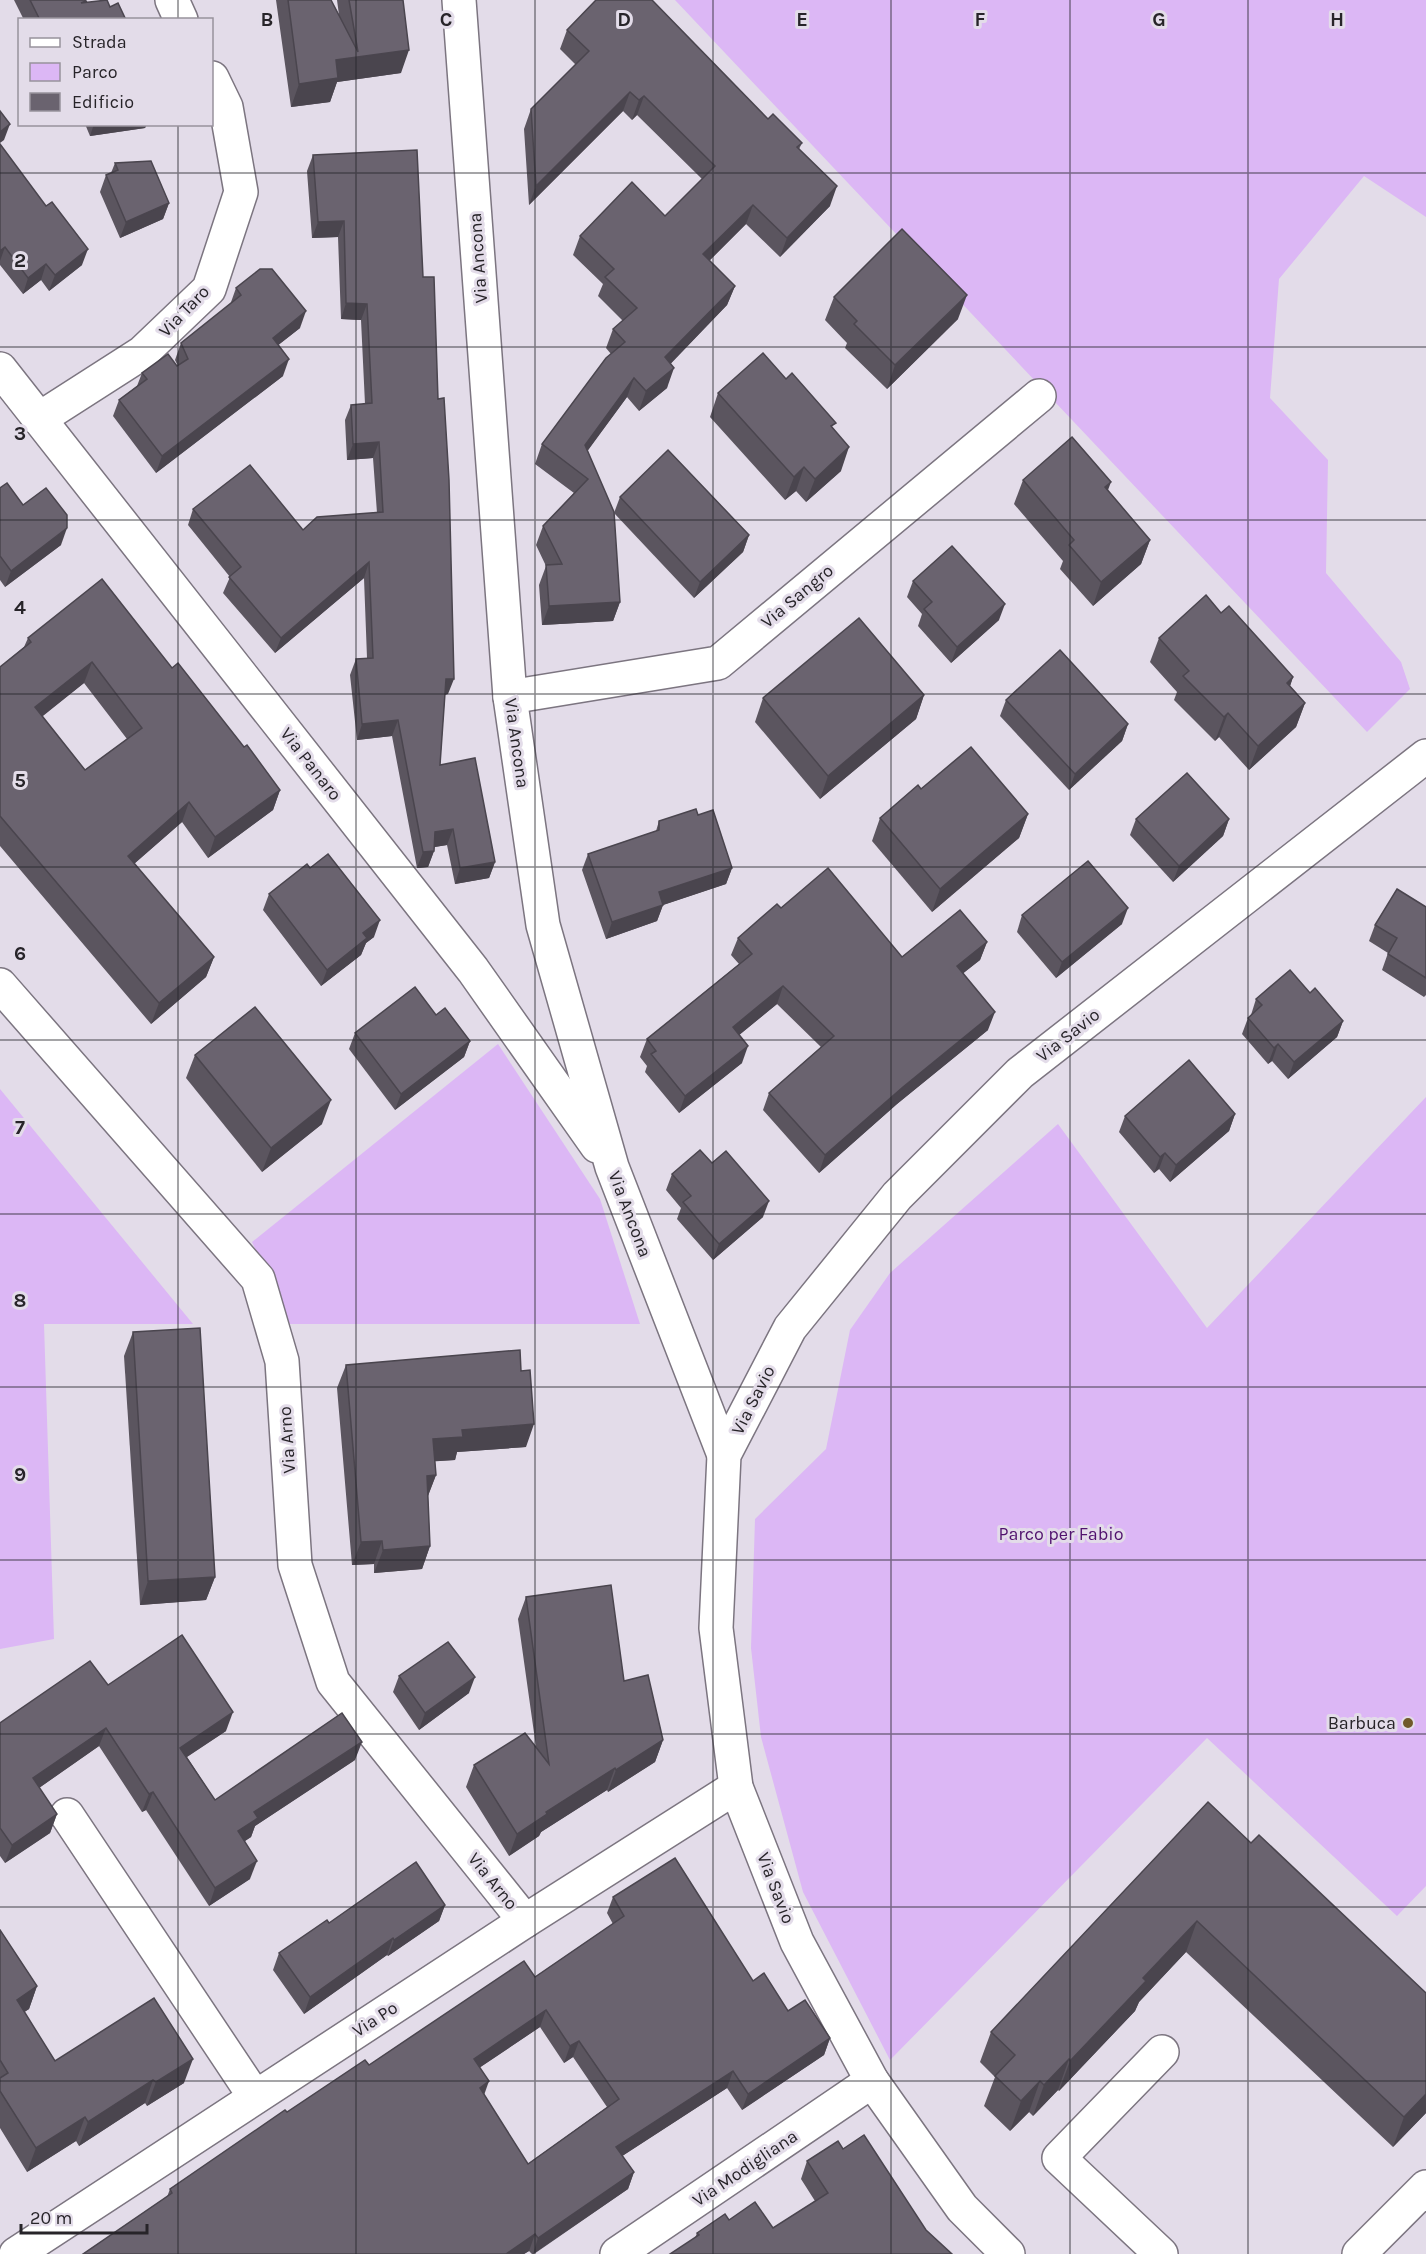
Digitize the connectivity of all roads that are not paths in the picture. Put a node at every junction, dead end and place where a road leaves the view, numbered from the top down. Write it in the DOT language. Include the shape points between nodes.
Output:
graph roads {
  1 [pos="172,0"];
  2 [pos="459,0"];
  3 [pos="181,18"];
  4 [pos="213,80"];
  5 [pos="0,369"];
  6 [pos="1039,396"];
  7 [pos="39,419"];
  8 [pos="510,697"];
  9 [pos="1426,756"];
  10 [pos="0,985"];
  11 [pos="612,1167"];
  12 [pos="724,1455"];
  13 [pos="736,1787"];
  14 [pos="67,1815"];
  15 [pos="525,1921"];
  16 [pos="1162,2052"];
  17 [pos="872,2081"];
  18 [pos="255,2097"];
  19 [pos="1426,2187"];
  20 [pos="16,2254"];
  21 [pos="617,2254"];
  22 [pos="1008,2254"];
  23 [pos="1161,2254"];
  24 [pos="1359,2254"];
  1 -- 3 [label="street"];
  2 -- 8 [label="street, Via Ancona"];
  4 -- 7 [label="street, Via Taro" via="226,107 241,192 209,289 142,353"];
  5 -- 7 [label="street, Via Panaro"];
  6 -- 8 [label="street, Via Sangro" via="718,663"];
  7 -- 11 [label="street, Via Panaro" via="473,970"];
  8 -- 11 [label="street, Via Ancona" via="543,925"];
  9 -- 12 [label="street, Via Savio" via="1020,1072 897,1196 790,1328"];
  10 -- 15 [label="street, Via Arno" via="258,1278 282,1361 295,1565 333,1682"];
  11 -- 12 [label="street, Via Ancona"];
  12 -- 13 [label="street, Via Savio" via="717,1628"];
  13 -- 15 [label="street, Via Po"];
  13 -- 17 [label="street, Via Savio" via="797,1942"];
  14 -- 18 [label="street"];
  15 -- 18 [label="street, Via Po"];
  16 -- 23 [label="street" via="1059,2158"];
  17 -- 21 [label="street, Via Modigliana"];
  17 -- 22 [label="street, Via Savio" via="962,2208"];
  18 -- 20 [label="street, Via Po"];
  19 -- 24 [label="street"];
}
